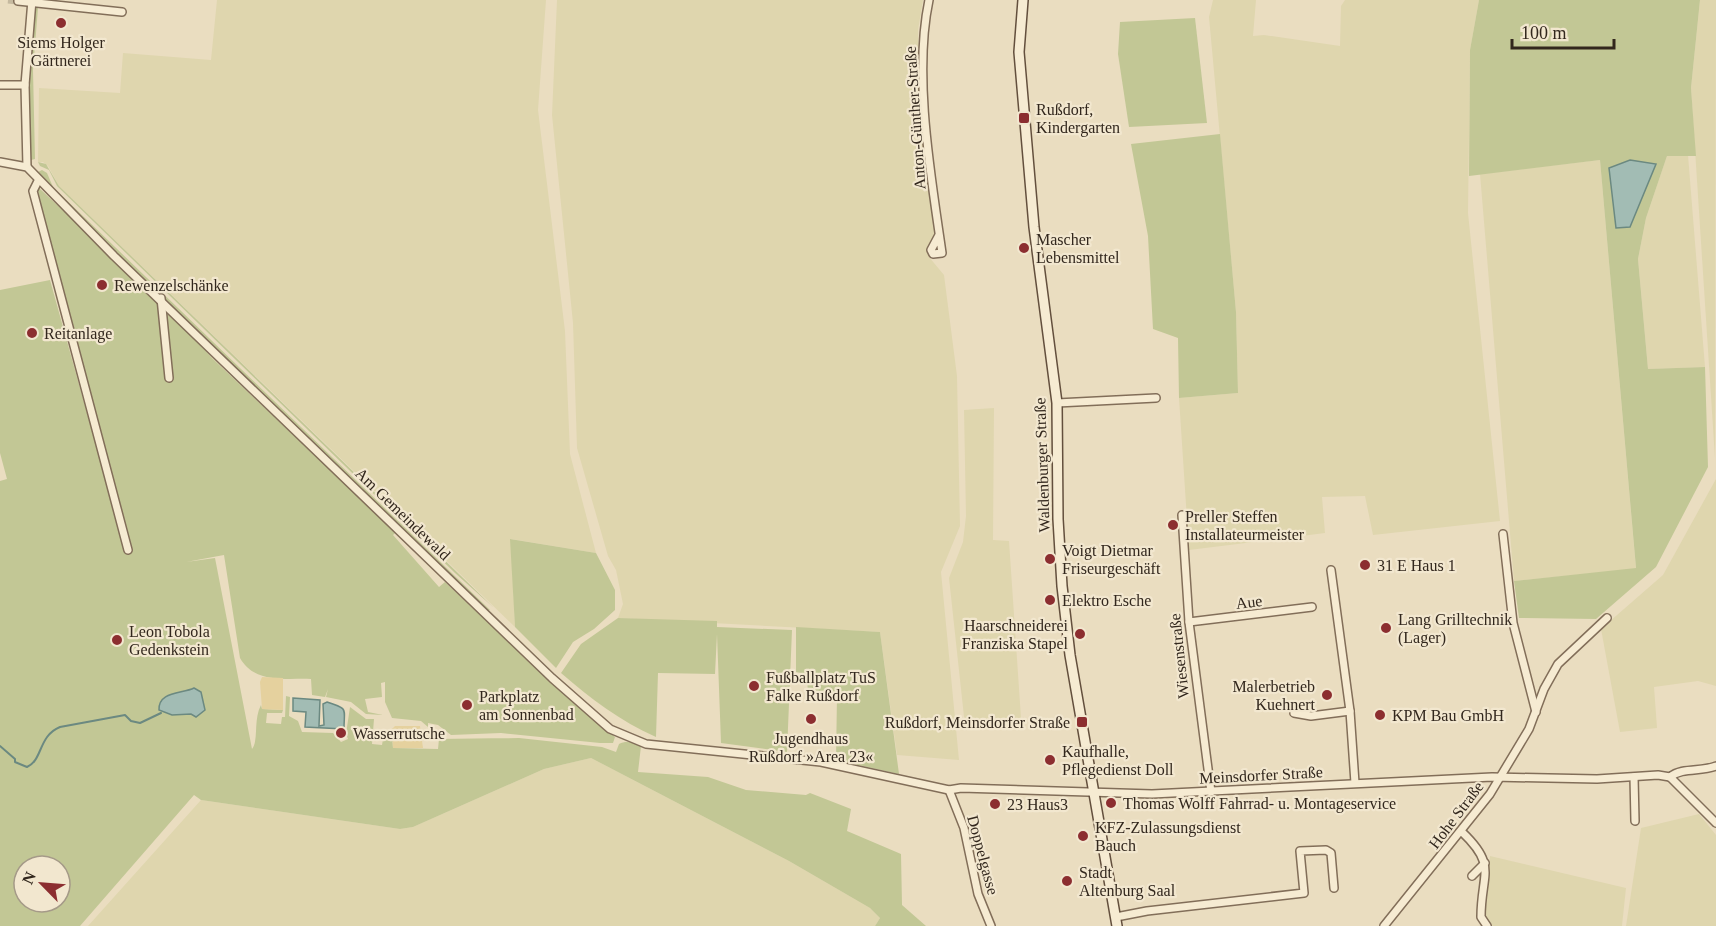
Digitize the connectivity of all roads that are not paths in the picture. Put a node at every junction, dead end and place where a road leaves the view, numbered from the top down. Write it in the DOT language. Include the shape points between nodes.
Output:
graph roads {
  1 [pos="929,0"];
  2 [pos="1023,0"];
  3 [pos="18,1"];
  4 [pos="32,1"];
  5 [pos="122,12"];
  6 [pos="0,85"];
  7 [pos="25,85"];
  8 [pos="0,162"];
  9 [pos="27,167"];
  10 [pos="38,181"];
  11 [pos="939,235"];
  12 [pos="161,298"];
  13 [pos="169,378"];
  14 [pos="1156,398"];
  15 [pos="1057,403"];
  16 [pos="1182,515"];
  17 [pos="1503,534"];
  18 [pos="128,550"];
  19 [pos="1331,570"];
  20 [pos="1312,607"];
  21 [pos="1607,618"];
  22 [pos="1189,622"];
  23 [pos="1350,711"];
  24 [pos="1536,712"];
  25 [pos="1294,713"];
  26 [pos="632,741"];
  27 [pos="1716,766"];
  28 [pos="1634,777"];
  29 [pos="1670,777"];
  30 [pos="1500,778"];
  31 [pos="1355,783"];
  32 [pos="948,790"];
  33 [pos="1094,792"];
  34 [pos="1211,792"];
  35 [pos="1635,821"];
  36 [pos="1716,824"];
  37 [pos="1462,832"];
  38 [pos="1485,863"];
  39 [pos="1472,876"];
  40 [pos="1334,888"];
  41 [pos="1116,921"];
  42 [pos="991,926"];
  43 [pos="1384,926"];
  44 [pos="1487,926"];
  1 -- 11 [label="street, Anton-Günther-Straße" via="922,42 923,93"];
  2 -- 15 [label="main road, Waldenburger Straße" via="1019,52 1024,118"];
  3 -- 4 [label="street"];
  4 -- 5 [label="street"];
  4 -- 7 [label="street"];
  6 -- 7 [label="street"];
  7 -- 9 [label="street"];
  8 -- 9 [label="street"];
  9 -- 10 [label="street, Am Gemeindewald"];
  10 -- 12 [label="street, Am Gemeindewald"];
  10 -- 18 [label="street" via="33,191"];
  12 -- 13 [label="street"];
  12 -- 26 [label="street, Am Gemeindewald" via="559,685 610,729"];
  14 -- 15 [label="street"];
  15 -- 33 [label="main road, Waldenburger Straße" via="1062,586"];
  16 -- 22 [label="street, Wiesenstraße"];
  17 -- 24 [label="street" via="1513,623"];
  19 -- 23 [label="street"];
  20 -- 22 [label="street, Aue"];
  21 -- 24 [label="street, Hohe Straße" via="1558,664"];
  22 -- 34 [label="street, Wiesenstraße"];
  23 -- 25 [label="street" via="1311,716"];
  23 -- 31 [label="street"];
  24 -- 30 [label="street, Hohe Straße"];
  26 -- 32 [label="street, Meinsdorfer Straße" via="667,748 821,762"];
  27 -- 29 [label="street, Meinsdorfer Straße" via="1676,772"];
  28 -- 29 [label="street, Meinsdorfer Straße"];
  28 -- 30 [label="street, Meinsdorfer Straße"];
  28 -- 35 [label="street"];
  29 -- 36 [label="street"];
  30 -- 31 [label="street, Meinsdorfer Straße"];
  30 -- 37 [label="street, Hohe Straße"];
  31 -- 34 [label="street, Meinsdorfer Straße"];
  32 -- 33 [label="street, Meinsdorfer Straße"];
  32 -- 42 [label="street, Doppelgasse" via="964,828 978,894"];
  33 -- 34 [label="street, Meinsdorfer Straße"];
  33 -- 41 [label="main road, Waldenburger Straße"];
  37 -- 38 [label="street" via="1477,846"];
  37 -- 43 [label="street, Hohe Straße"];
  38 -- 39 [label="street"];
  38 -- 44 [label="street" via="1481,917"];
  40 -- 41 [label="street" via="1331,853 1300,851 1305,893 1147,910"];
}
